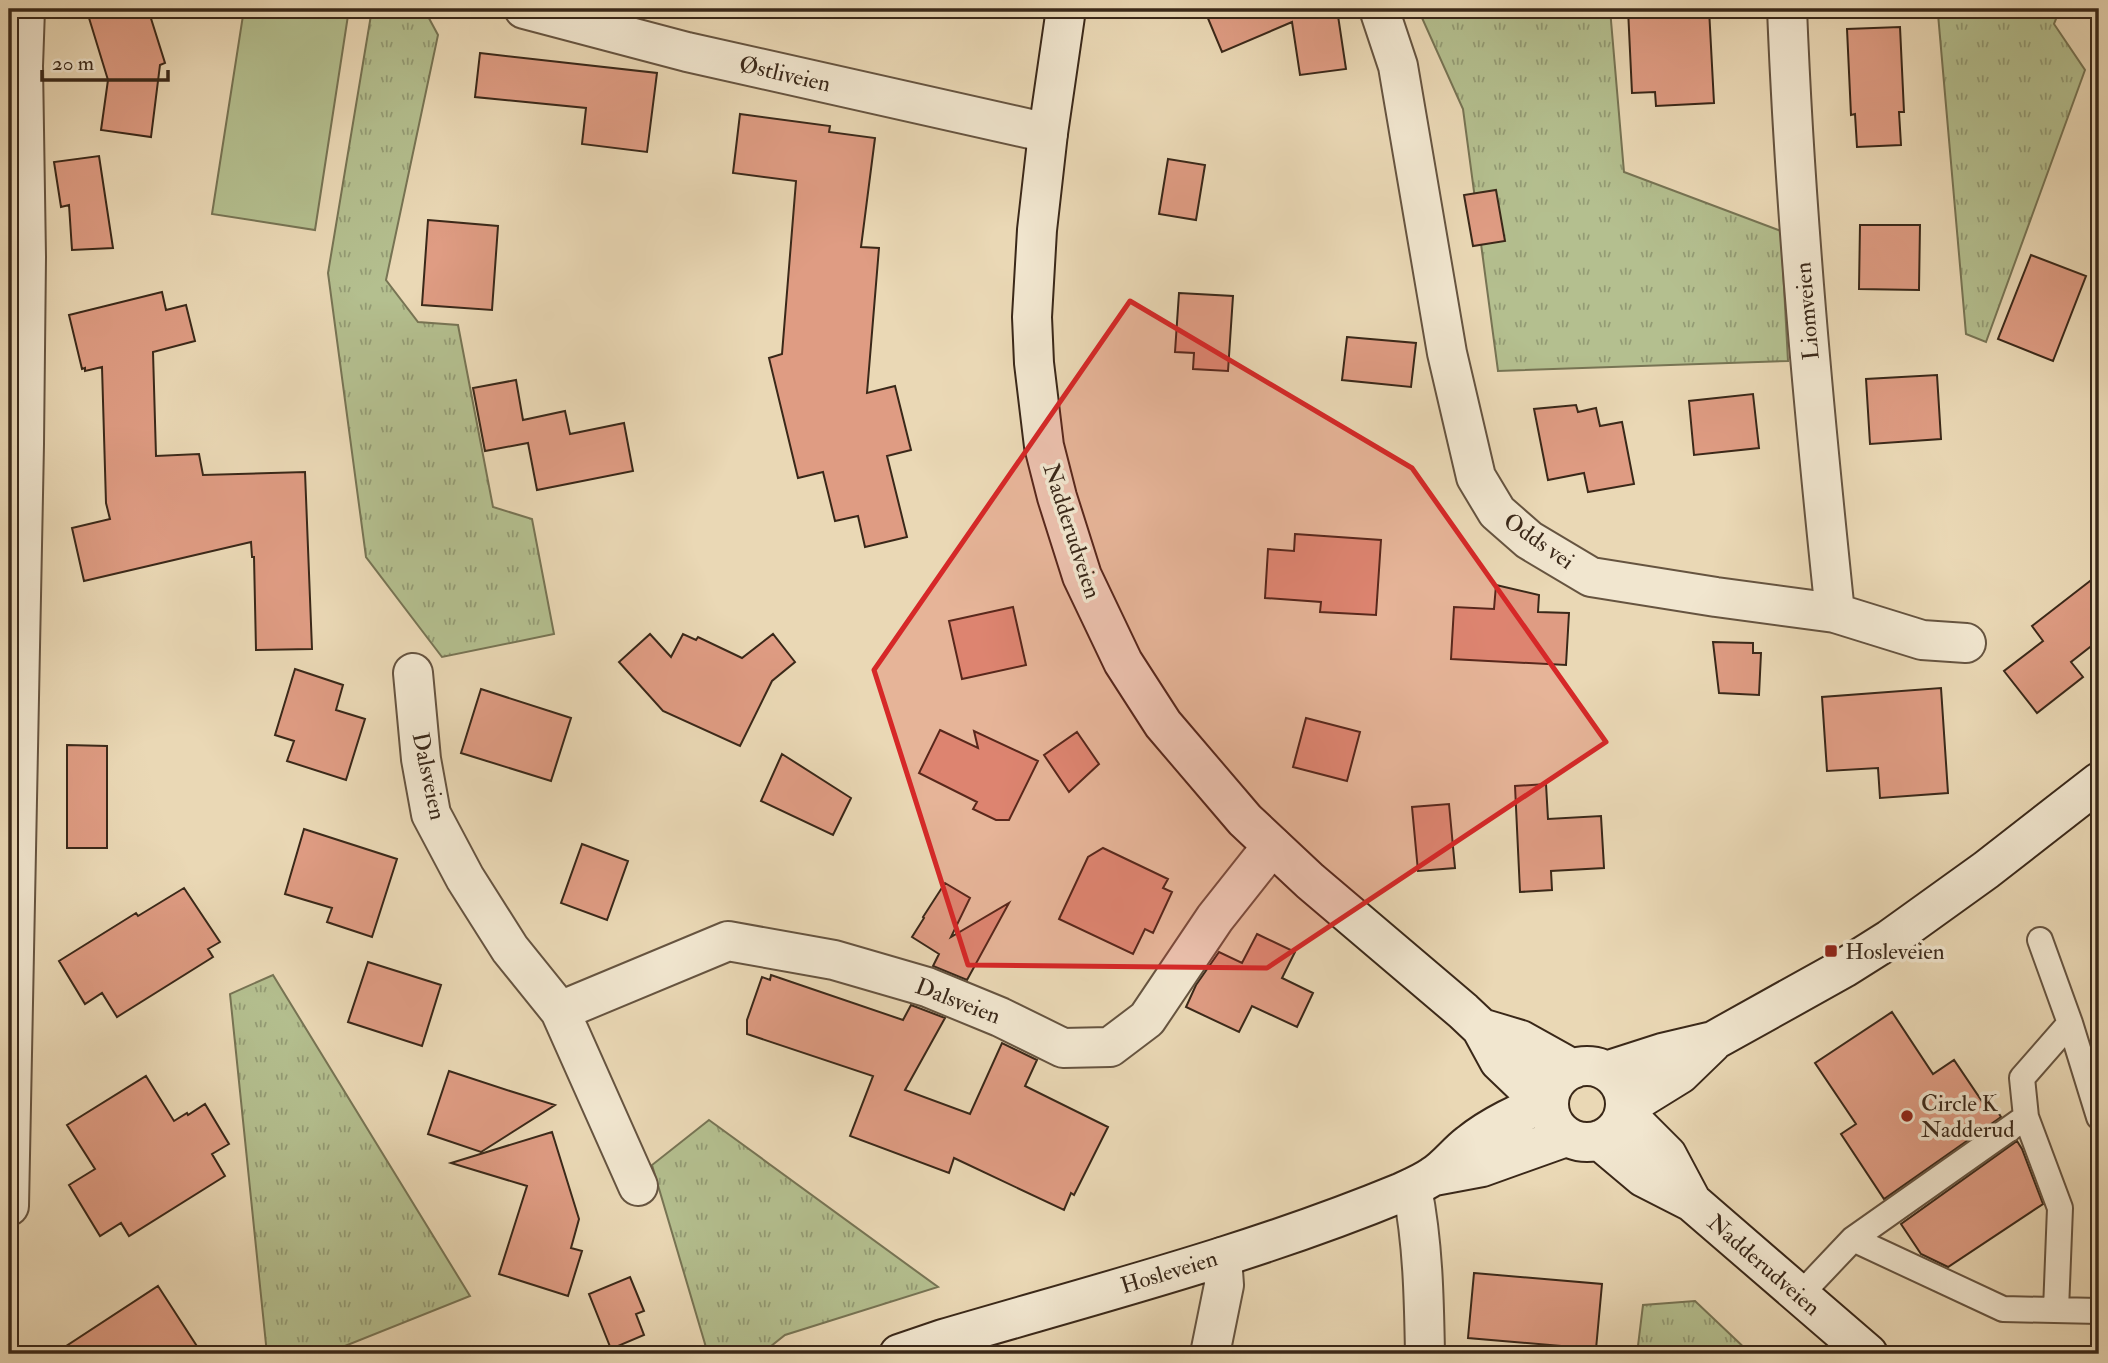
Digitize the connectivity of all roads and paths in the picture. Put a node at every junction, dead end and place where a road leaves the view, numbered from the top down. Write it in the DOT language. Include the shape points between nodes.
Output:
graph roads {
  1 [pos="25,9"];
  2 [pos="524,9"];
  3 [pos="1066,9"];
  4 [pos="1379,9"];
  5 [pos="1787,9"];
  6 [pos="16,70"];
  7 [pos="1048,133"];
  8 [pos="1835,613"];
  9 [pos="1966,643"];
  10 [pos="413,673"];
  11 [pos="2099,782"];
  12 [pos="1272,846"];
  13 [pos="2040,940"];
  14 [pos="560,1012"];
  15 [pos="2070,1023"];
  16 [pos="1481,1028"];
  17 [pos="1713,1041"];
  18 [pos="2090,1054"];
  19 [pos="1589,1070"];
  20 [pos="1674,1077"];
  21 [pos="1548,1101"];
  22 [pos="1625,1110"];
  23 [pos="2099,1116"];
  24 [pos="2026,1117"];
  25 [pos="1583,1139"];
  26 [pos="1667,1155"];
  27 [pos="1423,1182"];
  28 [pos="638,1186"];
  29 [pos="1692,1202"];
  30 [pos="9,1206"];
  31 [pos="1853,1239"];
  32 [pos="1222,1257"];
  33 [pos="1799,1296"];
  34 [pos="2056,1310"];
  35 [pos="2099,1311"];
  36 [pos="899,1354"];
  37 [pos="1210,1354"];
  38 [pos="1425,1354"];
  39 [pos="1868,1354"];
  1 -- 6 [label="street"];
  2 -- 7 [label="street, Østliveien" via="687,52"];
  3 -- 7 [label="street, Nadderudveien"];
  4 -- 8 [label="street, Odds vei" via="1398,65 1447,353 1476,477 1497,512 1529,540 1591,577"];
  5 -- 8 [label="street, Liomveien" via="1793,154"];
  6 -- 30 [label="street" via="26,257"];
  7 -- 12 [label="street, Nadderudveien" via="1036,243 1034,363 1044,446 1073,549 1123,662 1163,724"];
  8 -- 9 [label="street, Odds vei" via="1922,640"];
  10 -- 14 [label="street, Dalsveien" via="421,759 432,814 503,937"];
  11 -- 17 [label="street" via="1890,939"];
  12 -- 14 [label="street, Dalsveien" via="1147,1019 1110,1047 1063,1048 927,987 834,960 728,941"];
  12 -- 16 [label="street, Nadderudveien"];
  13 -- 15 [label="lane"];
  14 -- 28 [label="street, Dalsveien"];
  15 -- 18 [label="lane"];
  15 -- 24 [label="lane" via="2022,1078"];
  16 -- 19 [label="street, Nadderudveien"];
  16 -- 21 [label="street, Nadderudveien" via="1499,1061"];
  17 -- 19 [label="street"];
  17 -- 20 [label="street"];
  18 -- 23 [label="lane"];
  19 -- 21 [label="street" via="1561,1076"];
  19 -- 22 [label="street" via="1615,1077 1625,1097"];
  20 -- 22 [label="street"];
  20 -- 26 [label="street"];
  21 -- 25 [label="street" via="1553,1123"];
  21 -- 27 [label="street, Hosleveien" via="1471,1142"];
  22 -- 25 [label="street" via="1622,1122 1609,1136"];
  22 -- 26 [label="street, Nadderudveien"];
  24 -- 31 [label="lane"];
  24 -- 34 [label="lane" via="2060,1208"];
  25 -- 27 [label="street, Hosleveien" via="1539,1145 1482,1167"];
  25 -- 29 [label="street, Nadderudveien"];
  26 -- 29 [label="street, Nadderudveien"];
  27 -- 32 [label="street, Hosleveien" via="1318,1225"];
  27 -- 38 [label="street" via="1419,1225"];
  29 -- 33 [label="street, Nadderudveien"];
  31 -- 33 [label="lane"];
  31 -- 34 [label="lane" via="2003,1309"];
  32 -- 36 [label="street, Hosleveien"];
  32 -- 37 [label="street" via="1224,1285"];
  33 -- 39 [label="street, Nadderudveien"];
  34 -- 35 [label="lane"];
}
